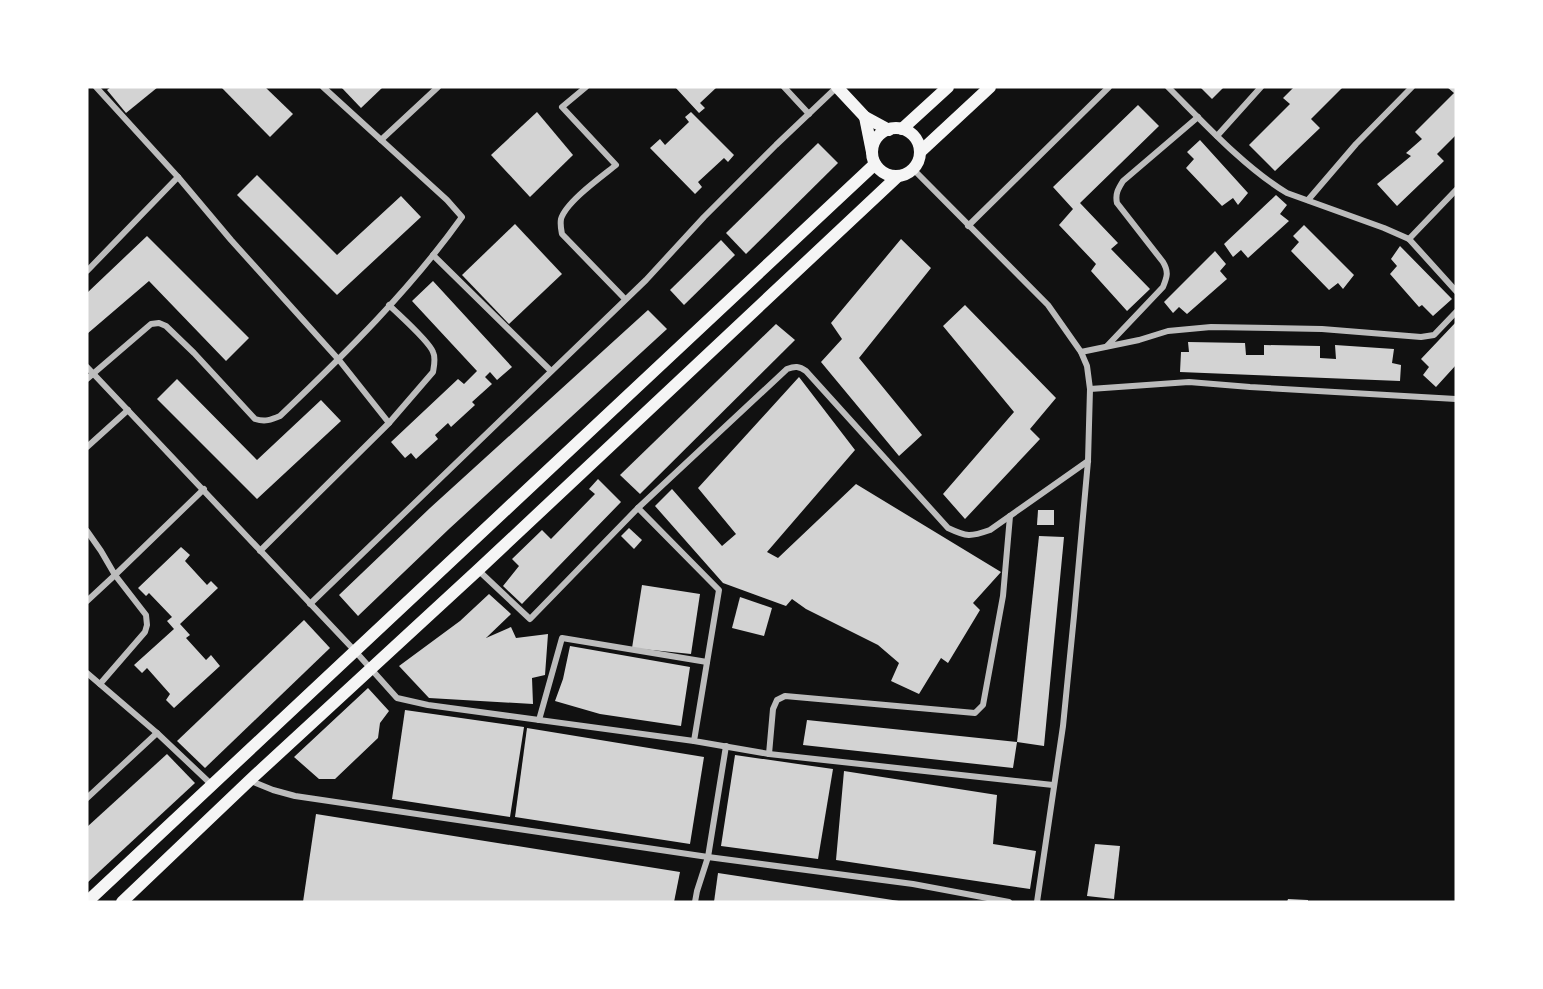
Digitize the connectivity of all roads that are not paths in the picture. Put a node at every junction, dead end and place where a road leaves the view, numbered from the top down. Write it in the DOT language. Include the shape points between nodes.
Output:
graph roads {
  1 [pos="96,87"];
  2 [pos="107,87"];
  3 [pos="323,87"];
  4 [pos="438,87"];
  5 [pos="586,87"];
  6 [pos="784,87"];
  7 [pos="837,87"];
  8 [pos="948,87"];
  9 [pos="990,87"];
  10 [pos="1108,87"];
  11 [pos="1168,87"];
  12 [pos="1261,87"];
  13 [pos="1412,87"];
  14 [pos="101,93"];
  15 [pos="809,114"];
  16 [pos="865,117"];
  17 [pos="1198,117"];
  18 [pos="895,129"];
  19 [pos="1217,136"];
  20 [pos="381,140"];
  21 [pos="920,152"];
  22 [pos="874,160"];
  23 [pos="913,169"];
  24 [pos="898,176"];
  25 [pos="178,177"];
  26 [pos="1456,190"];
  27 [pos="1308,200"];
  28 [pos="968,226"];
  29 [pos="1409,239"];
  30 [pos="433,255"];
  31 [pos="87,271"];
  32 [pos="1456,291"];
  33 [pos="625,299"];
  34 [pos="389,305"];
  35 [pos="1456,312"];
  36 [pos="1107,346"];
  37 [pos="1081,352"];
  38 [pos="339,360"];
  39 [pos="87,367"];
  40 [pos="551,371"];
  41 [pos="93,374"];
  42 [pos="87,379"];
  43 [pos="1090,389"];
  44 [pos="1456,399"];
  45 [pos="128,410"];
  46 [pos="389,423"];
  47 [pos="87,447"];
  48 [pos="1088,461"];
  49 [pos="204,489"];
  50 [pos="638,508"];
  51 [pos="1010,516"];
  52 [pos="87,531"];
  53 [pos="260,551"];
  54 [pos="478,570"];
  55 [pos="115,575"];
  56 [pos="87,601"];
  57 [pos="310,604"];
  58 [pos="355,651"];
  59 [pos="707,662"];
  60 [pos="371,669"];
  61 [pos="87,673"];
  62 [pos="100,684"];
  63 [pos="539,720"];
  64 [pos="157,732"];
  65 [pos="694,741"];
  66 [pos="726,746"];
  67 [pos="769,753"];
  68 [pos="250,780"];
  69 [pos="212,785"];
  70 [pos="1053,785"];
  71 [pos="87,798"];
  72 [pos="708,857"];
  73 [pos="992,901"];
  74 [pos="87,902"];
  75 [pos="122,902"];
  76 [pos="695,902"];
  77 [pos="1009,902"];
  78 [pos="1037,902"];
  1 -- 14 [label="street"];
  2 -- 14 [label="street"];
  3 -- 20 [label="street"];
  4 -- 20 [label="street"];
  5 -- 33 [label="street" via="562,107 616,165 568,207 560,226 562,234"];
  6 -- 15 [label="street"];
  7 -- 15 [label="street"];
  7 -- 16 [label="main road"];
  8 -- 18 [label="main road"];
  9 -- 21 [label="main road"];
  10 -- 28 [label="street"];
  11 -- 17 [label="street"];
  12 -- 19 [label="street"];
  13 -- 27 [label="street"];
  14 -- 25 [label="street"];
  15 -- 33 [label="street"];
  16 -- 18 [label="main road"];
  16 -- 22 [label="main road"];
  17 -- 19 [label="street"];
  17 -- 36 [label="street" via="1118,189 1117,203 1163,262 1167,276 1163,287"];
  18 -- 21 [label="main road" via="915,137"];
  18 -- 22 [label="main road" via="875,141"];
  19 -- 27 [label="street" via="1274,185"];
  20 -- 30 [label="street" via="462,217"];
  21 -- 23 [label="main road"];
  22 -- 24 [label="main road" via="880,170"];
  22 -- 58 [label="main road"];
  23 -- 24 [label="main road"];
  23 -- 28 [label="street"];
  24 -- 54 [label="main road"];
  25 -- 31 [label="street"];
  25 -- 38 [label="street"];
  26 -- 29 [label="street"];
  27 -- 29 [label="street"];
  28 -- 37 [label="street" via="1048,305"];
  29 -- 32 [label="street"];
  30 -- 34 [label="street"];
  30 -- 40 [label="street"];
  33 -- 40 [label="street"];
  34 -- 38 [label="street"];
  34 -- 46 [label="street" via="429,345 434,364 433,372"];
  35 -- 36 [label="street" via="1434,335 1421,337 1322,329 1211,327 1168,331"];
  36 -- 37 [label="street"];
  37 -- 43 [label="street" via="1088,366"];
  38 -- 41 [label="street" via="280,416 269,421 255,419 194,353 159,323 151,324"];
  38 -- 46 [label="street"];
  39 -- 41 [label="street"];
  40 -- 57 [label="street"];
  41 -- 42 [label="street"];
  41 -- 45 [label="street"];
  43 -- 44 [label="street" via="1189,382"];
  43 -- 48 [label="street"];
  45 -- 47 [label="street"];
  45 -- 49 [label="street"];
  46 -- 53 [label="street"];
  48 -- 51 [label="street"];
  48 -- 70 [label="street" via="1065,704"];
  49 -- 53 [label="street"];
  49 -- 55 [label="street"];
  50 -- 51 [label="street" via="787,369 801,366 948,528 963,535 975,535"];
  50 -- 54 [label="street" via="530,619"];
  50 -- 59 [label="street" via="718,590"];
  51 -- 67 [label="street" via="1003,597 979,710 785,696 777,700 773,709"];
  52 -- 55 [label="street"];
  53 -- 57 [label="street"];
  54 -- 60 [label="main road"];
  55 -- 56 [label="street"];
  55 -- 62 [label="street" via="146,615 147,625"];
  57 -- 58 [label="street"];
  58 -- 60 [label="street"];
  58 -- 69 [label="main road"];
  59 -- 63 [label="street" via="562,638"];
  59 -- 65 [label="street"];
  60 -- 63 [label="street" via="397,698"];
  60 -- 68 [label="main road"];
  61 -- 62 [label="street"];
  62 -- 64 [label="street"];
  63 -- 65 [label="street"];
  64 -- 69 [label="street"];
  64 -- 71 [label="street"];
  65 -- 66 [label="street"];
  66 -- 67 [label="street"];
  66 -- 72 [label="street"];
  67 -- 70 [label="street"];
  68 -- 72 [label="street" via="295,796"];
  68 -- 75 [label="main road"];
  69 -- 74 [label="main road"];
  70 -- 78 [label="street"];
  72 -- 73 [label="street" via="913,884"];
  72 -- 76 [label="street"];
  73 -- 77 [label="street"];
}
